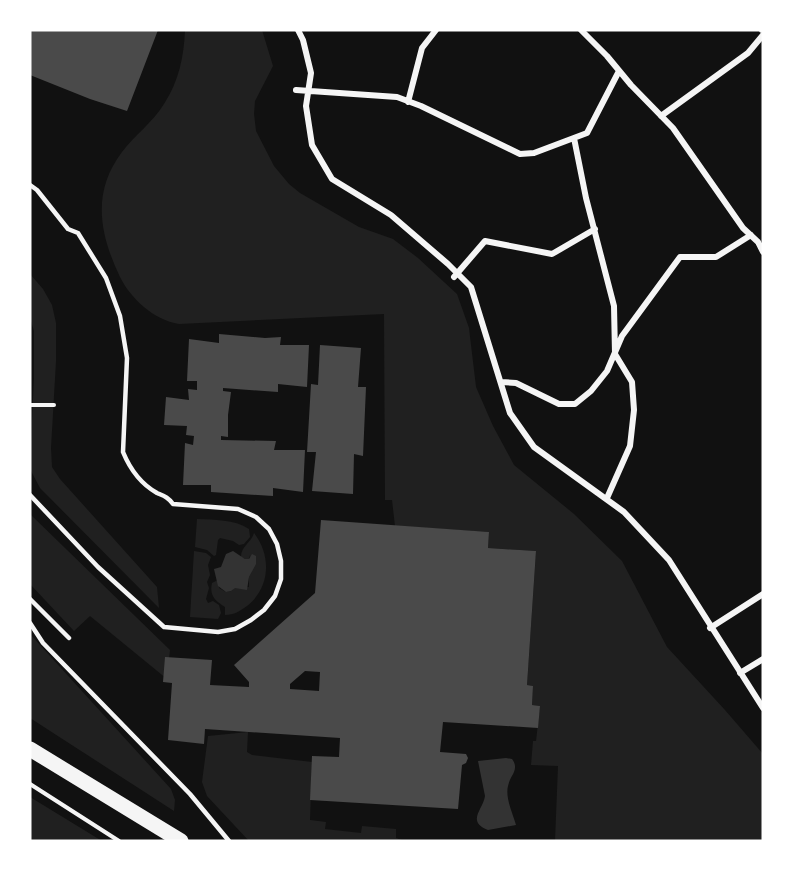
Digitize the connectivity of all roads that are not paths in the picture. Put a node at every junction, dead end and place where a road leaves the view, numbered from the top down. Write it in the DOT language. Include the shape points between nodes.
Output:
graph roads {
  1 [pos="298,30"];
  2 [pos="436,30"];
  3 [pos="581,30"];
  4 [pos="763,35"];
  5 [pos="619,71"];
  6 [pos="296,90"];
  7 [pos="309,91"];
  8 [pos="408,102"];
  9 [pos="661,116"];
  10 [pos="574,138"];
  11 [pos="30,185"];
  12 [pos="595,229"];
  13 [pos="751,235"];
  14 [pos="763,252"];
  15 [pos="455,275"];
  16 [pos="615,354"];
  17 [pos="501,382"];
  18 [pos="30,495"];
  19 [pos="607,498"];
  20 [pos="763,594"];
  21 [pos="30,599"];
  22 [pos="30,623"];
  23 [pos="710,628"];
  24 [pos="69,638"];
  25 [pos="763,659"];
  26 [pos="740,674"];
  27 [pos="763,708"];
  28 [pos="30,749"];
  29 [pos="177,840"];
  30 [pos="228,841"];
  1 -- 7 [label="street" via="311,73"];
  2 -- 8 [label="street" via="422,48"];
  3 -- 5 [label="street"];
  4 -- 9 [label="street" via="748,53"];
  5 -- 9 [label="street"];
  5 -- 10 [label="street" via="587,133"];
  6 -- 7 [label="street"];
  7 -- 8 [label="street"];
  7 -- 15 [label="street" via="306,106 312,145 332,179 391,215"];
  8 -- 10 [label="street" via="520,154 534,153"];
  9 -- 13 [label="street"];
  10 -- 12 [label="street"];
  11 -- 18 [label="lane" via="68,229 78,233 105,278 120,316 127,358 123,452 128,465 146,485 173,504 238,509 256,517 277,544 281,579 264,610 235,629 218,632 164,627 98,567"];
  12 -- 15 [label="street" via="552,254 485,241"];
  12 -- 16 [label="street" via="614,306"];
  13 -- 14 [label="street"];
  13 -- 16 [label="street" via="716,257 680,257 622,336"];
  15 -- 17 [label="street" via="471,287"];
  16 -- 17 [label="street" via="591,391 575,404 560,404 516,383"];
  16 -- 19 [label="street" via="632,382 634,410 630,446"];
  17 -- 19 [label="street" via="510,413 534,447"];
  19 -- 23 [label="street" via="669,560"];
  20 -- 23 [label="street"];
  21 -- 24 [label="lane"];
  22 -- 30 [label="lane" via="43,643 190,794"];
  23 -- 26 [label="street"];
  25 -- 26 [label="street"];
  26 -- 27 [label="street"];
  28 -- 29 [label="main road"];
}
